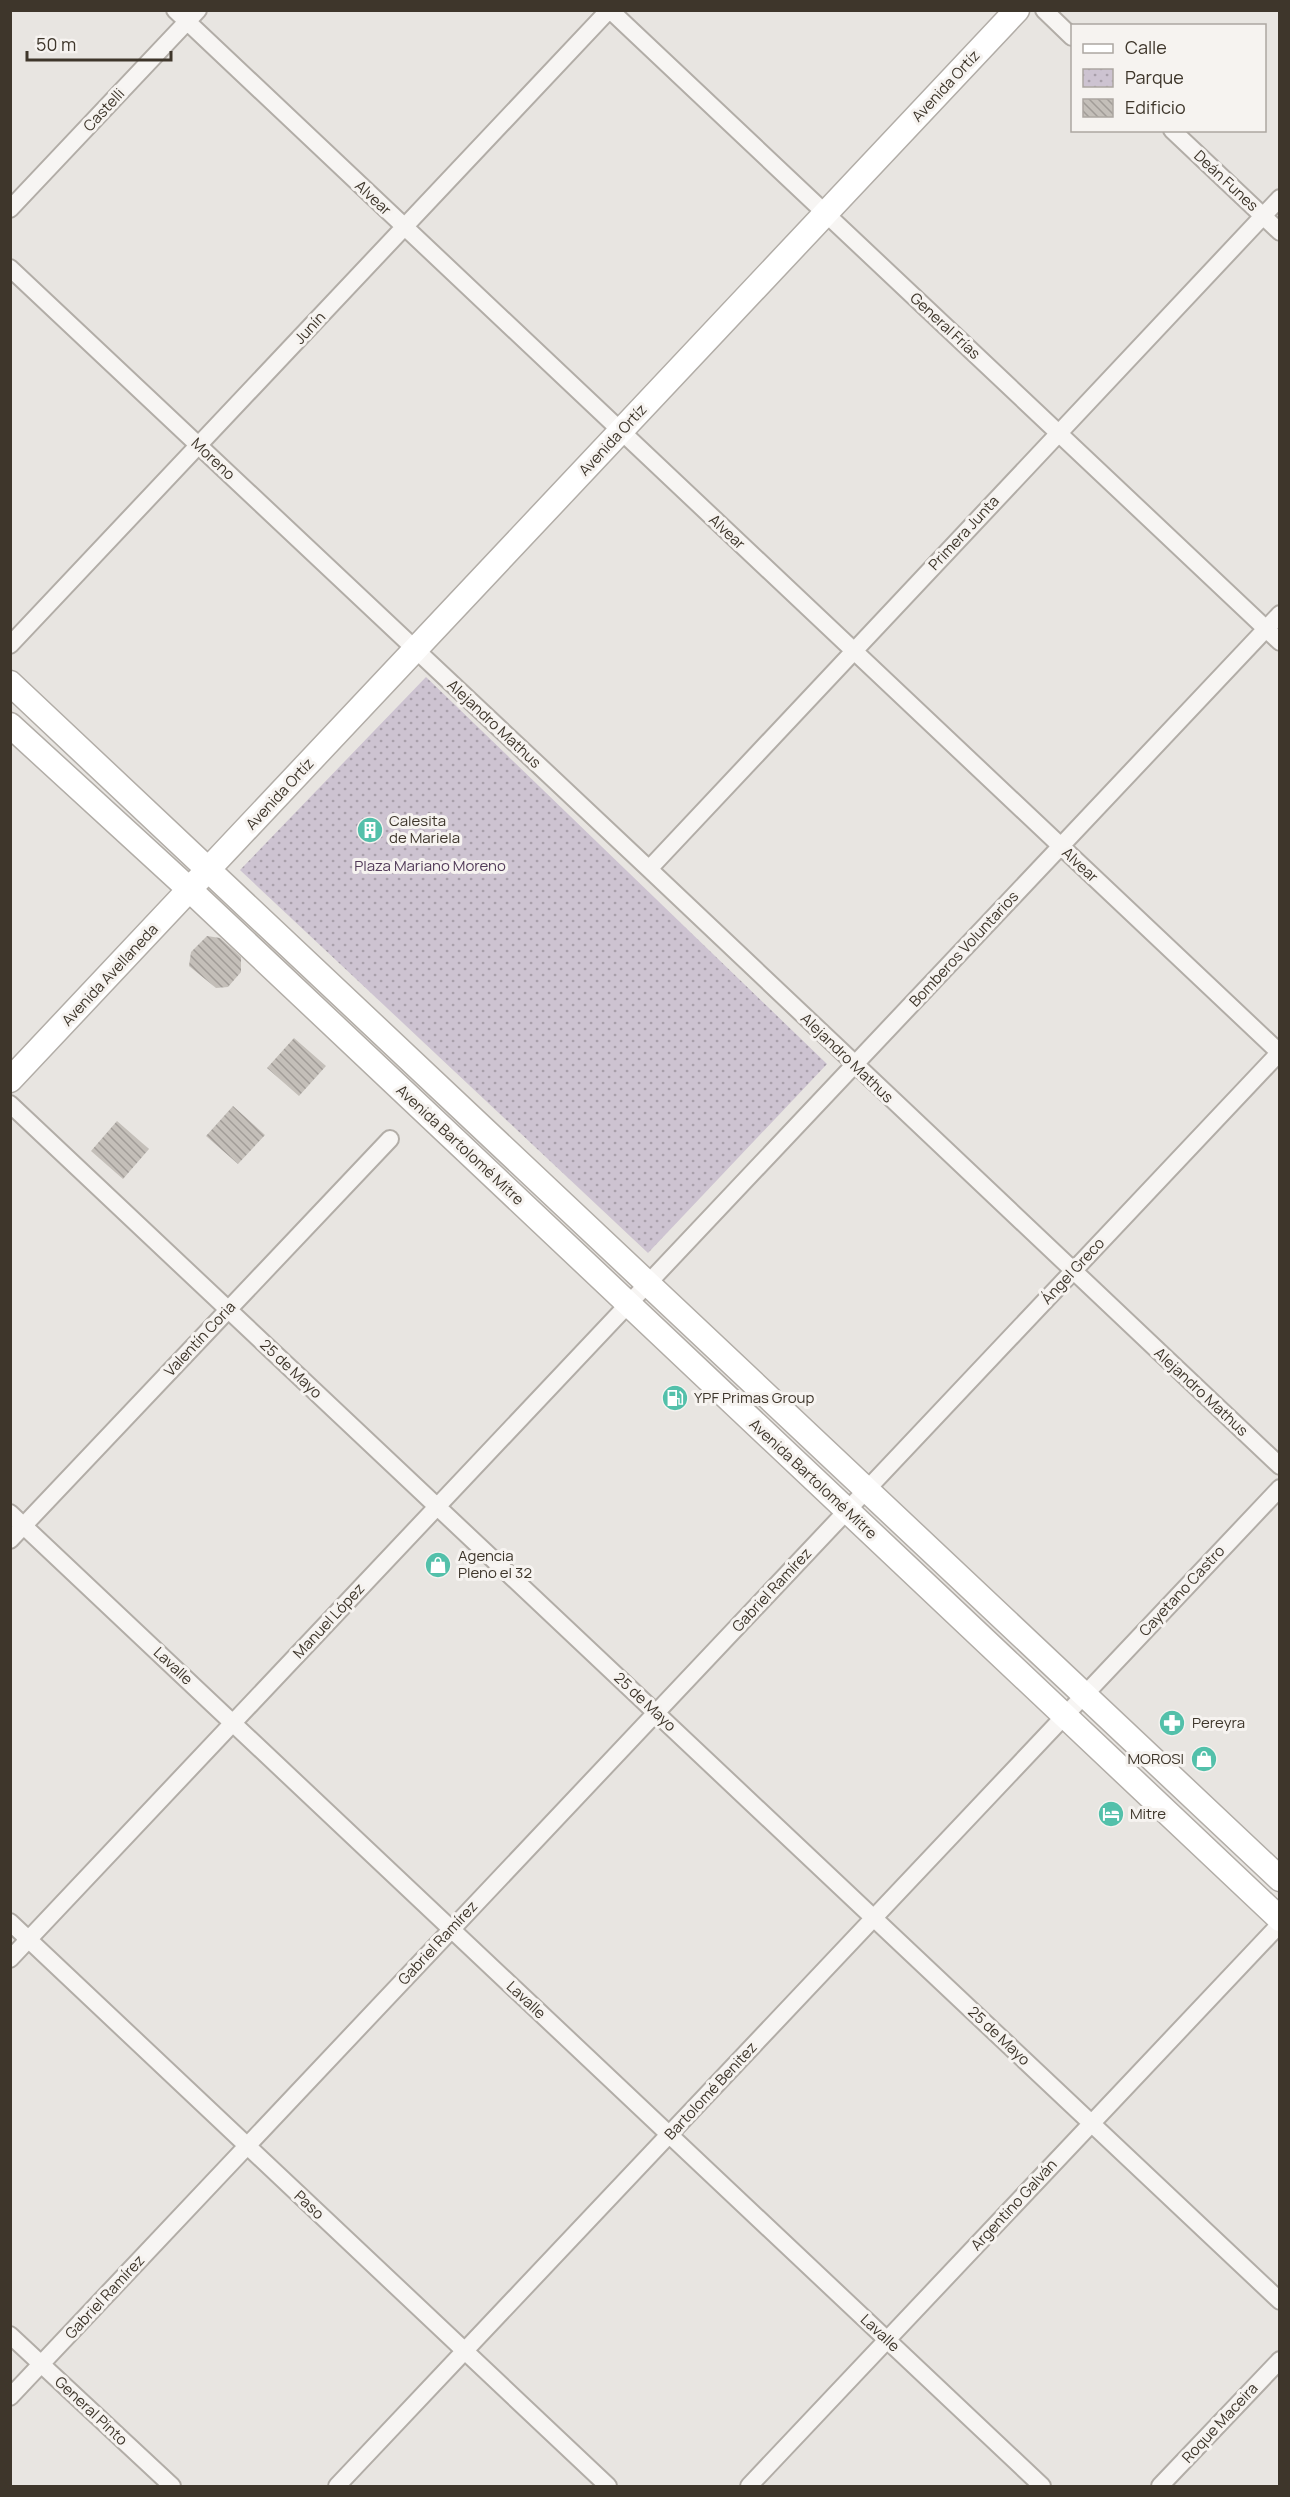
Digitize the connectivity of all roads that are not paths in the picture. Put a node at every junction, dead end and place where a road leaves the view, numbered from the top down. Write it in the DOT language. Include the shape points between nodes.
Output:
graph roads {
  1 [pos="609,10"];
  2 [pos="1017,10"];
  3 [pos="1044,10"];
  4 [pos="186,14"];
  5 [pos="1071,36"];
  6 [pos="1174,132"];
  7 [pos="1280,198"];
  8 [pos="10,209"];
  9 [pos="826,214"];
  10 [pos="1263,216"];
  11 [pos="404,227"];
  12 [pos="1280,232"];
  13 [pos="10,268"];
  14 [pos="621,432"];
  15 [pos="1058,434"];
  16 [pos="198,446"];
  17 [pos="1280,614"];
  18 [pos="1265,629"];
  19 [pos="1280,642"];
  20 [pos="10,645"];
  21 [pos="415,650"];
  22 [pos="854,651"];
  23 [pos="10,683"];
  24 [pos="10,725"];
  25 [pos="1060,846"];
  26 [pos="649,869"];
  27 [pos="209,870"];
  28 [pos="190,890"];
  29 [pos="1279,1052"];
  30 [pos="854,1065"];
  31 [pos="10,1080"];
  32 [pos="10,1104"];
  33 [pos="390,1139"];
  34 [pos="1073,1271"];
  35 [pos="648,1284"];
  36 [pos="628,1304"];
  37 [pos="228,1309"];
  38 [pos="1280,1466"];
  39 [pos="1280,1488"];
  40 [pos="867,1490"];
  41 [pos="437,1507"];
  42 [pos="847,1510"];
  43 [pos="10,1513"];
  44 [pos="24,1525"];
  45 [pos="10,1539"];
  46 [pos="1084,1695"];
  47 [pos="656,1713"];
  48 [pos="1064,1716"];
  49 [pos="233,1723"];
  50 [pos="1280,1879"];
  51 [pos="874,1918"];
  52 [pos="1280,1919"];
  53 [pos="10,1922"];
  54 [pos="1280,1924"];
  55 [pos="452,1929"];
  56 [pos="29,1940"];
  57 [pos="10,1959"];
  58 [pos="1091,2124"];
  59 [pos="669,2135"];
  60 [pos="247,2146"];
  61 [pos="1280,2301"];
  62 [pos="10,2335"];
  63 [pos="887,2340"];
  64 [pos="465,2351"];
  65 [pos="1280,2360"];
  66 [pos="42,2364"];
  67 [pos="10,2397"];
  68 [pos="172,2487"];
  69 [pos="338,2487"];
  70 [pos="608,2487"];
  71 [pos="749,2487"];
  72 [pos="1042,2487"];
  73 [pos="1160,2487"];
  1 -- 9 [label="street, General Frías"];
  1 -- 11 [label="street, Junín"];
  2 -- 9 [label="main road, Avenida Ortíz"];
  3 -- 5 [label="street"];
  4 -- 8 [label="street, Castelli"];
  4 -- 11 [label="street, Alvear"];
  6 -- 10 [label="street, Deán Funes"];
  7 -- 10 [label="street, Primera Junta"];
  9 -- 14 [label="main road, Avenida Ortíz"];
  9 -- 15 [label="street, General Frías"];
  10 -- 12 [label="street, Deán Funes"];
  10 -- 15 [label="street, Primera Junta"];
  11 -- 14 [label="street, Alvear"];
  11 -- 16 [label="street, Junín"];
  13 -- 16 [label="street, Moreno"];
  14 -- 21 [label="main road, Avenida Ortíz"];
  14 -- 22 [label="street, Alvear"];
  15 -- 18 [label="street, General Frías"];
  15 -- 22 [label="street, Primera Junta"];
  16 -- 20 [label="street, Junín"];
  16 -- 21 [label="street, Moreno"];
  17 -- 18 [label="street, Bomberos Voluntarios"];
  18 -- 19 [label="street, General Frías"];
  18 -- 25 [label="street, Bomberos Voluntarios"];
  21 -- 26 [label="street, Alejandro Mathus"];
  21 -- 27 [label="main road, Avenida Ortíz"];
  22 -- 25 [label="street, Alvear"];
  22 -- 26 [label="street, Primera Junta"];
  23 -- 27 [label="main road, Avenida Bartolomé Mitre"];
  24 -- 28 [label="main road, Avenida Bartolomé Mitre"];
  25 -- 29 [label="street, Alvear"];
  25 -- 30 [label="street, Bomberos Voluntarios"];
  26 -- 30 [label="street, Alejandro Mathus"];
  27 -- 28 [label="main road, Avenida Avellaneda"];
  27 -- 35 [label="main road, Avenida Bartolomé Mitre"];
  28 -- 31 [label="main road, Avenida Avellaneda"];
  28 -- 36 [label="main road, Avenida Bartolomé Mitre"];
  29 -- 34 [label="street, Ángel Greco"];
  30 -- 34 [label="street, Alejandro Mathus"];
  30 -- 35 [label="street, Bomberos Voluntarios"];
  32 -- 37 [label="street, 25 de Mayo"];
  33 -- 37 [label="street, Valentín Coria"];
  34 -- 38 [label="street, Alejandro Mathus"];
  34 -- 40 [label="street, Ángel Greco"];
  35 -- 36 [label="street, Manuel López"];
  35 -- 40 [label="main road, Avenida Bartolomé Mitre"];
  36 -- 41 [label="street, Manuel López"];
  36 -- 42 [label="main road, Avenida Bartolomé Mitre"];
  37 -- 41 [label="street, 25 de Mayo"];
  37 -- 44 [label="street, Valentín Coria"];
  39 -- 46 [label="street, Cayetano Castro"];
  40 -- 42 [label="street, Gabriel Ramírez"];
  40 -- 46 [label="main road, Avenida Bartolomé Mitre"];
  41 -- 47 [label="street, 25 de Mayo"];
  41 -- 49 [label="street, Manuel López"];
  42 -- 47 [label="street, Gabriel Ramírez"];
  42 -- 48 [label="main road, Avenida Bartolomé Mitre"];
  43 -- 44 [label="street, Lavalle"];
  44 -- 45 [label="street, Valentín Coria"];
  44 -- 49 [label="street, Lavalle"];
  46 -- 48 [label="street, Bartolomé Benitez"];
  46 -- 50 [label="main road, Avenida Bartolomé Mitre"];
  47 -- 51 [label="street, 25 de Mayo"];
  47 -- 55 [label="street, Gabriel Ramírez"];
  48 -- 51 [label="street, Bartolomé Benitez"];
  48 -- 52 [label="main road, Avenida Bartolomé Mitre"];
  49 -- 55 [label="street, Lavalle"];
  49 -- 56 [label="street, Manuel López"];
  51 -- 58 [label="street, 25 de Mayo"];
  51 -- 59 [label="street, Bartolomé Benitez"];
  53 -- 56 [label="street, Paso"];
  54 -- 58 [label="street, Argentino Galván"];
  55 -- 59 [label="street, Lavalle"];
  55 -- 60 [label="street, Gabriel Ramírez"];
  56 -- 57 [label="street, Manuel López"];
  56 -- 60 [label="street, Paso"];
  58 -- 61 [label="street, 25 de Mayo"];
  58 -- 63 [label="street, Argentino Galván"];
  59 -- 63 [label="street, Lavalle"];
  59 -- 64 [label="street, Bartolomé Benitez"];
  60 -- 64 [label="street, Paso"];
  60 -- 66 [label="street, Gabriel Ramírez"];
  62 -- 66 [label="street, General Pinto"];
  63 -- 71 [label="street, Argentino Galván"];
  63 -- 72 [label="street, Lavalle"];
  64 -- 69 [label="street, Bartolomé Benitez"];
  64 -- 70 [label="street, Paso"];
  65 -- 73 [label="street, Roque Maceira"];
  66 -- 67 [label="street, Gabriel Ramírez"];
  66 -- 68 [label="street, General Pinto"];
}
